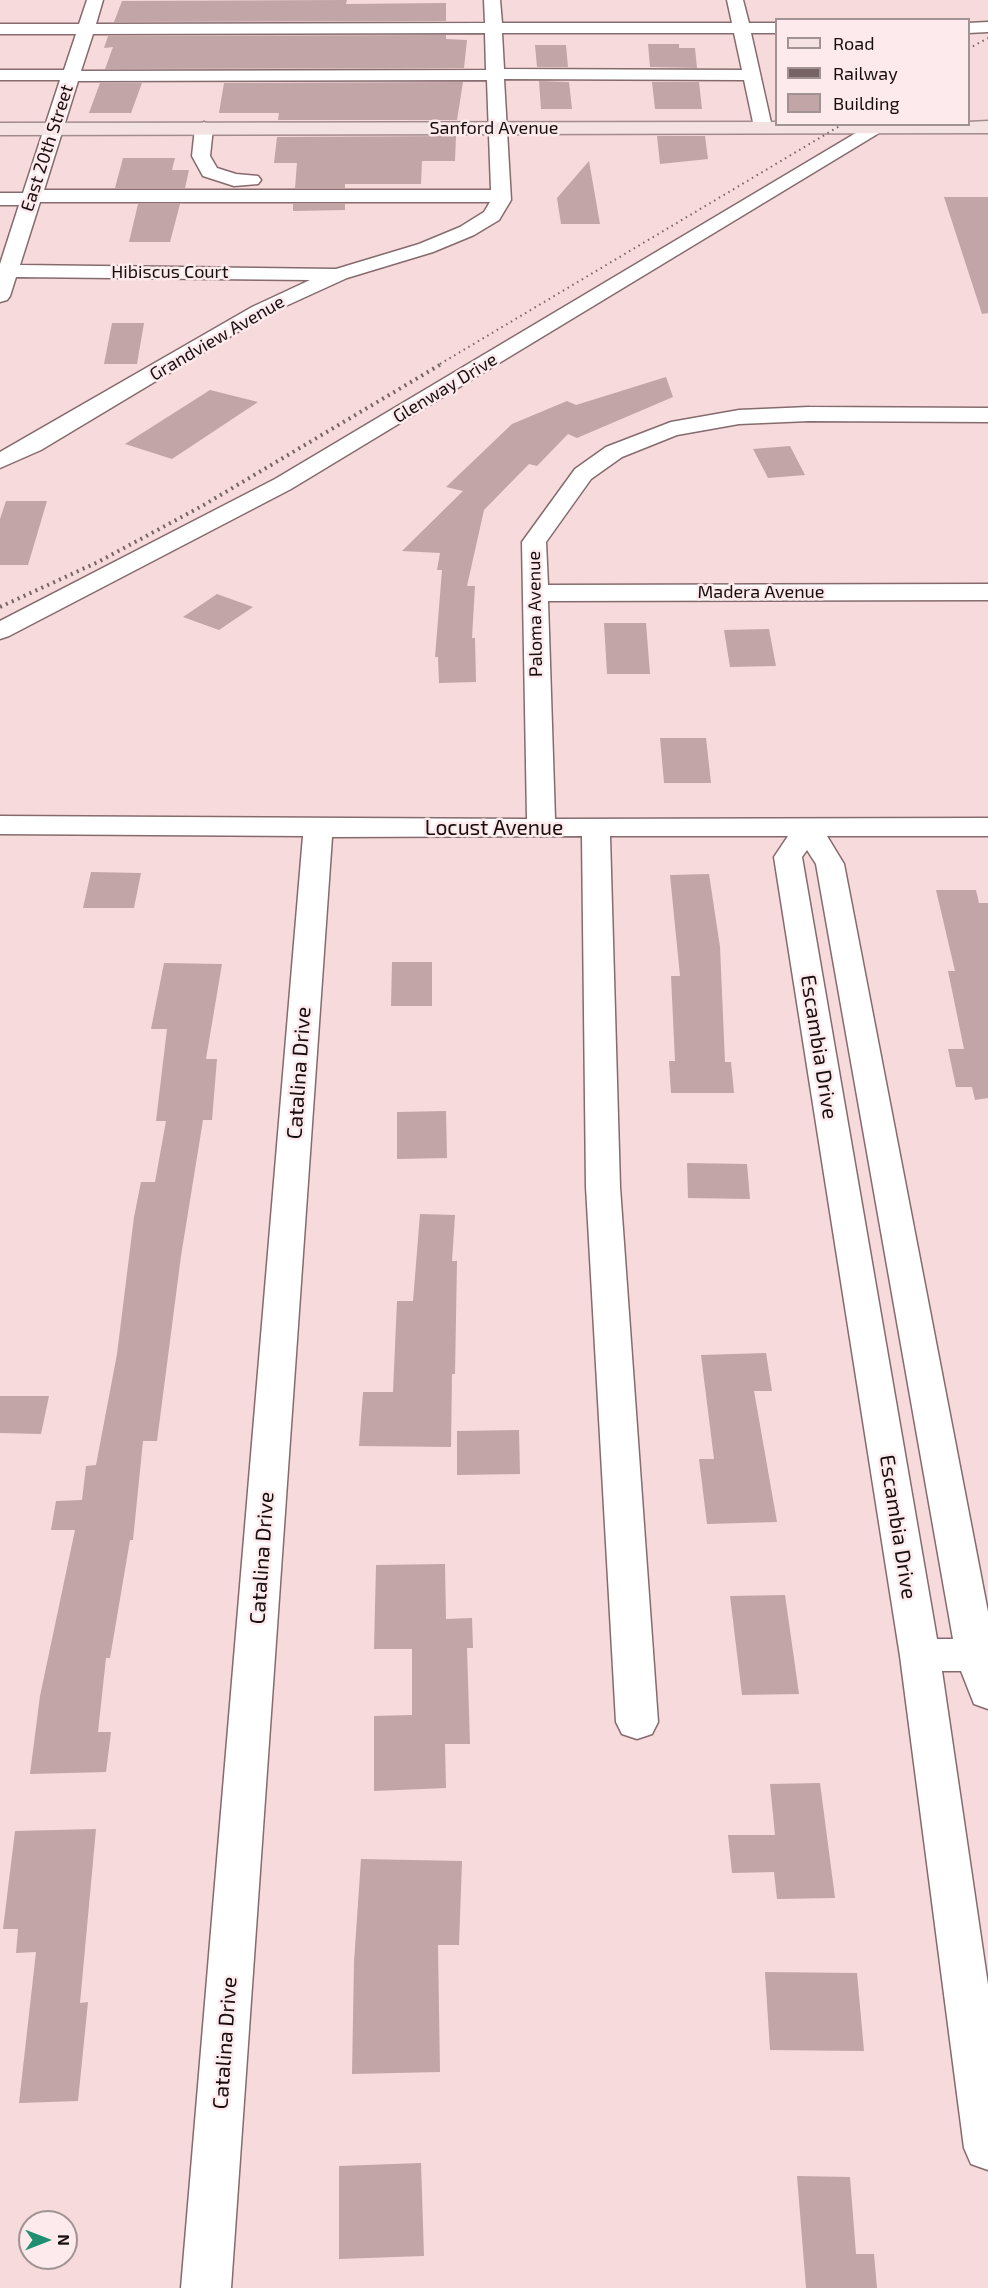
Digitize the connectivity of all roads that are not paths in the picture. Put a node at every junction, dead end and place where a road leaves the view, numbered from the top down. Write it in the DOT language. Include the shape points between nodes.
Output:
graph roads {
  1 [pos="95,0"];
  2 [pos="492,0"];
  3 [pos="735,0"];
  4 [pos="988,27"];
  5 [pos="742,28"];
  6 [pos="775,28"];
  7 [pos="970,28"];
  8 [pos="0,29"];
  9 [pos="85,29"];
  10 [pos="492,29"];
  11 [pos="495,74"];
  12 [pos="0,75"];
  13 [pos="752,75"];
  14 [pos="70,76"];
  15 [pos="880,127"];
  16 [pos="499,128"];
  17 [pos="763,128"];
  18 [pos="0,129"];
  19 [pos="52,129"];
  20 [pos="204,129"];
  21 [pos="986,129"];
  22 [pos="251,180"];
  23 [pos="501,196"];
  24 [pos="31,198"];
  25 [pos="0,199"];
  26 [pos="4,271"];
  27 [pos="340,274"];
  28 [pos="25,293"];
  29 [pos="0,294"];
  30 [pos="250,294"];
  31 [pos="297,294"];
  32 [pos="988,415"];
  33 [pos="0,461"];
  34 [pos="534,592"];
  35 [pos="988,592"];
  36 [pos="0,631"];
  37 [pos="0,825"];
  38 [pos="541,827"];
  39 [pos="596,827"];
  40 [pos="988,827"];
  41 [pos="318,828"];
  42 [pos="808,828"];
  43 [pos="976,1654"];
  44 [pos="920,1656"];
  45 [pos="988,1692"];
  46 [pos="637,1722"];
  47 [pos="988,2148"];
  48 [pos="206,2288"];
  1 -- 9 [label="street, East 20th Street"];
  2 -- 10 [label="street"];
  3 -- 5 [label="street"];
  4 -- 7 [label="street"];
  5 -- 6 [label="street"];
  5 -- 10 [label="street"];
  5 -- 13 [label="street"];
  8 -- 9 [label="street"];
  9 -- 10 [label="street"];
  9 -- 14 [label="street, East 20th Street"];
  10 -- 11 [label="street"];
  11 -- 13 [label="street"];
  11 -- 14 [label="street"];
  11 -- 16 [label="street"];
  12 -- 14 [label="street"];
  13 -- 17 [label="street"];
  14 -- 19 [label="street, East 20th Street"];
  15 -- 17 [label="main road, Sanford Avenue"];
  15 -- 21 [label="main road, Sanford Avenue"];
  15 -- 36 [label="street, Glenway Drive" via="283,484"];
  16 -- 17 [label="main road, Sanford Avenue"];
  16 -- 20 [label="main road, Sanford Avenue"];
  16 -- 23 [label="street"];
  18 -- 19 [label="main road, Sanford Avenue"];
  19 -- 20 [label="main road, Sanford Avenue"];
  19 -- 24 [label="street, East 20th Street"];
  20 -- 22 [label="street" via="201,156 210,172 234,180"];
  23 -- 24 [label="street"];
  23 -- 27 [label="street, Grandview Avenue" via="492,216 467,231"];
  24 -- 25 [label="street"];
  24 -- 26 [label="street, East 20th Street"];
  26 -- 27 [label="street, Hibiscus Court"];
  26 -- 29 [label="street, East 20th Street"];
  27 -- 31 [label="street, Grandview Avenue"];
  28 -- 29 [label="street"];
  30 -- 31 [label="street, Hibiscus Court"];
  31 -- 33 [label="street, Grandview Avenue" via="259,311"];
  32 -- 34 [label="street, Paloma Avenue" via="751,416 671,429 614,452 583,474 534,542"];
  34 -- 35 [label="street, Madera Avenue"];
  34 -- 38 [label="street, Paloma Avenue"];
  37 -- 41 [label="street, Locust Avenue"];
  38 -- 39 [label="street, Locust Avenue"];
  38 -- 41 [label="street, Locust Avenue"];
  39 -- 42 [label="street, Locust Avenue"];
  39 -- 46 [label="street" via="603,1187"];
  40 -- 42 [label="street, Locust Avenue"];
  41 -- 48 [label="street, Catalina Drive"];
  42 -- 43 [label="street, Escambia Drive" via="830,864"];
  42 -- 44 [label="street, Escambia Drive" via="788,857"];
  43 -- 44 [label="street"];
  43 -- 45 [label="street, Escambia Drive"];
  44 -- 47 [label="street, Escambia Drive"];
}
